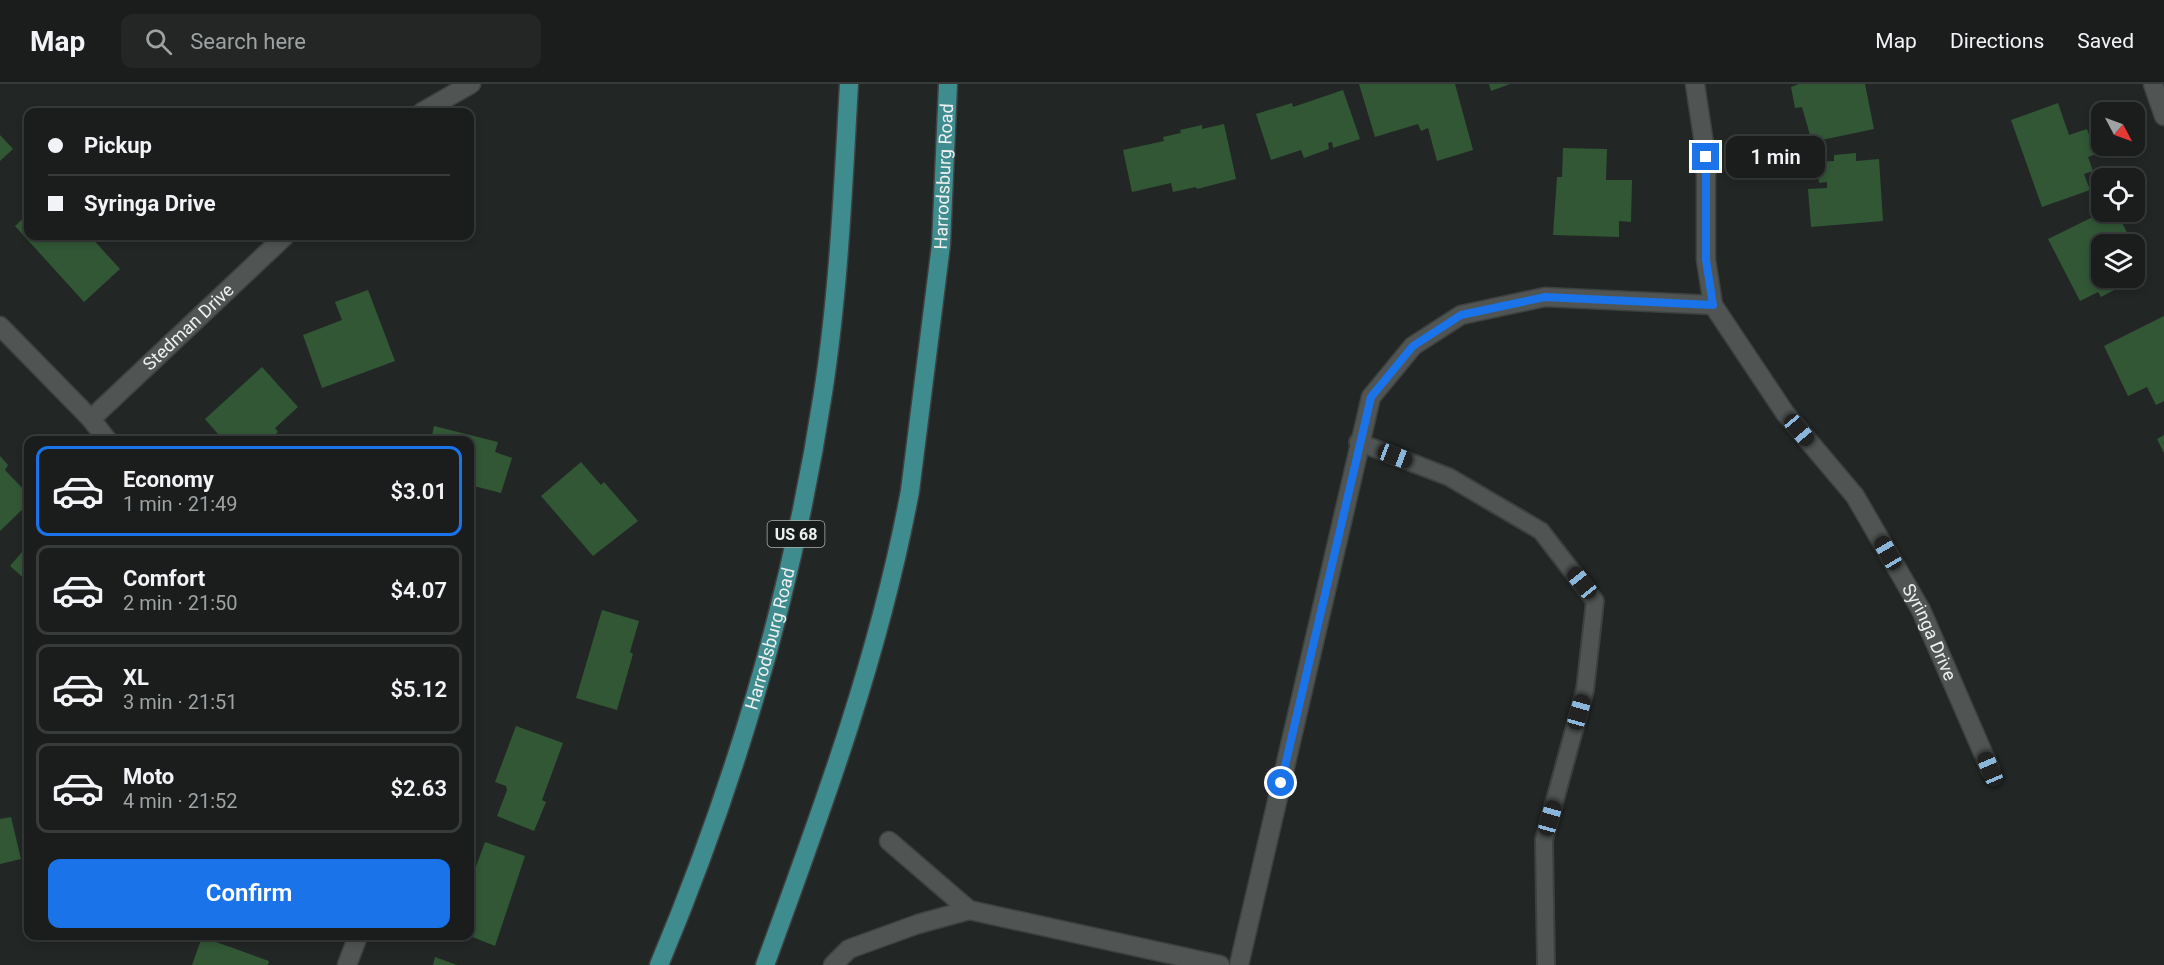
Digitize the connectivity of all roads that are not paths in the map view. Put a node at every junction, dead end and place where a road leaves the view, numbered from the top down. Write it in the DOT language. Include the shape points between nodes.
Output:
graph roads {
  1 [pos="471,84"];
  2 [pos="849,84"];
  3 [pos="948,84"];
  4 [pos="1695,84"];
  5 [pos="2152,84"];
  6 [pos="429,108"];
  7 [pos="2164,116"];
  8 [pos="281,240"];
  9 [pos="1713,305"];
  10 [pos="0,326"];
  11 [pos="91,419"];
  12 [pos="104,436"];
  13 [pos="1358,442"];
  14 [pos="1990,769"];
  15 [pos="889,841"];
  16 [pos="969,910"];
  17 [pos="356,940"];
  18 [pos="347,965"];
  19 [pos="659,965"];
  20 [pos="765,965"];
  21 [pos="833,965"];
  22 [pos="1220,965"];
  23 [pos="1239,965"];
  24 [pos="1546,965"];
  1 -- 6 [label="street"];
  2 -- 19 [label="main road, Harrodsburg Road / US 68" via="838,267 823,393 787,581 734,767"];
  3 -- 20 [label="main road, Harrodsburg Road" via="941,245 903,530 887,605 840,762"];
  4 -- 9 [label="street, Syringa Drive" via="1706,157 1706,260"];
  5 -- 7 [label="street"];
  8 -- 11 [label="street, Stedman Drive"];
  9 -- 13 [label="street" via="1545,297 1461,315 1413,346 1371,397"];
  9 -- 14 [label="street, Syringa Drive" via="1785,413 1855,496 1921,610"];
  10 -- 11 [label="street"];
  11 -- 12 [label="street"];
  13 -- 23 [label="street"];
  13 -- 24 [label="lane" via="1449,477 1540,531 1595,601 1585,690 1544,840"];
  15 -- 16 [label="street"];
  16 -- 21 [label="street" via="849,949"];
  16 -- 22 [label="street"];
  17 -- 18 [label="street"];
}
